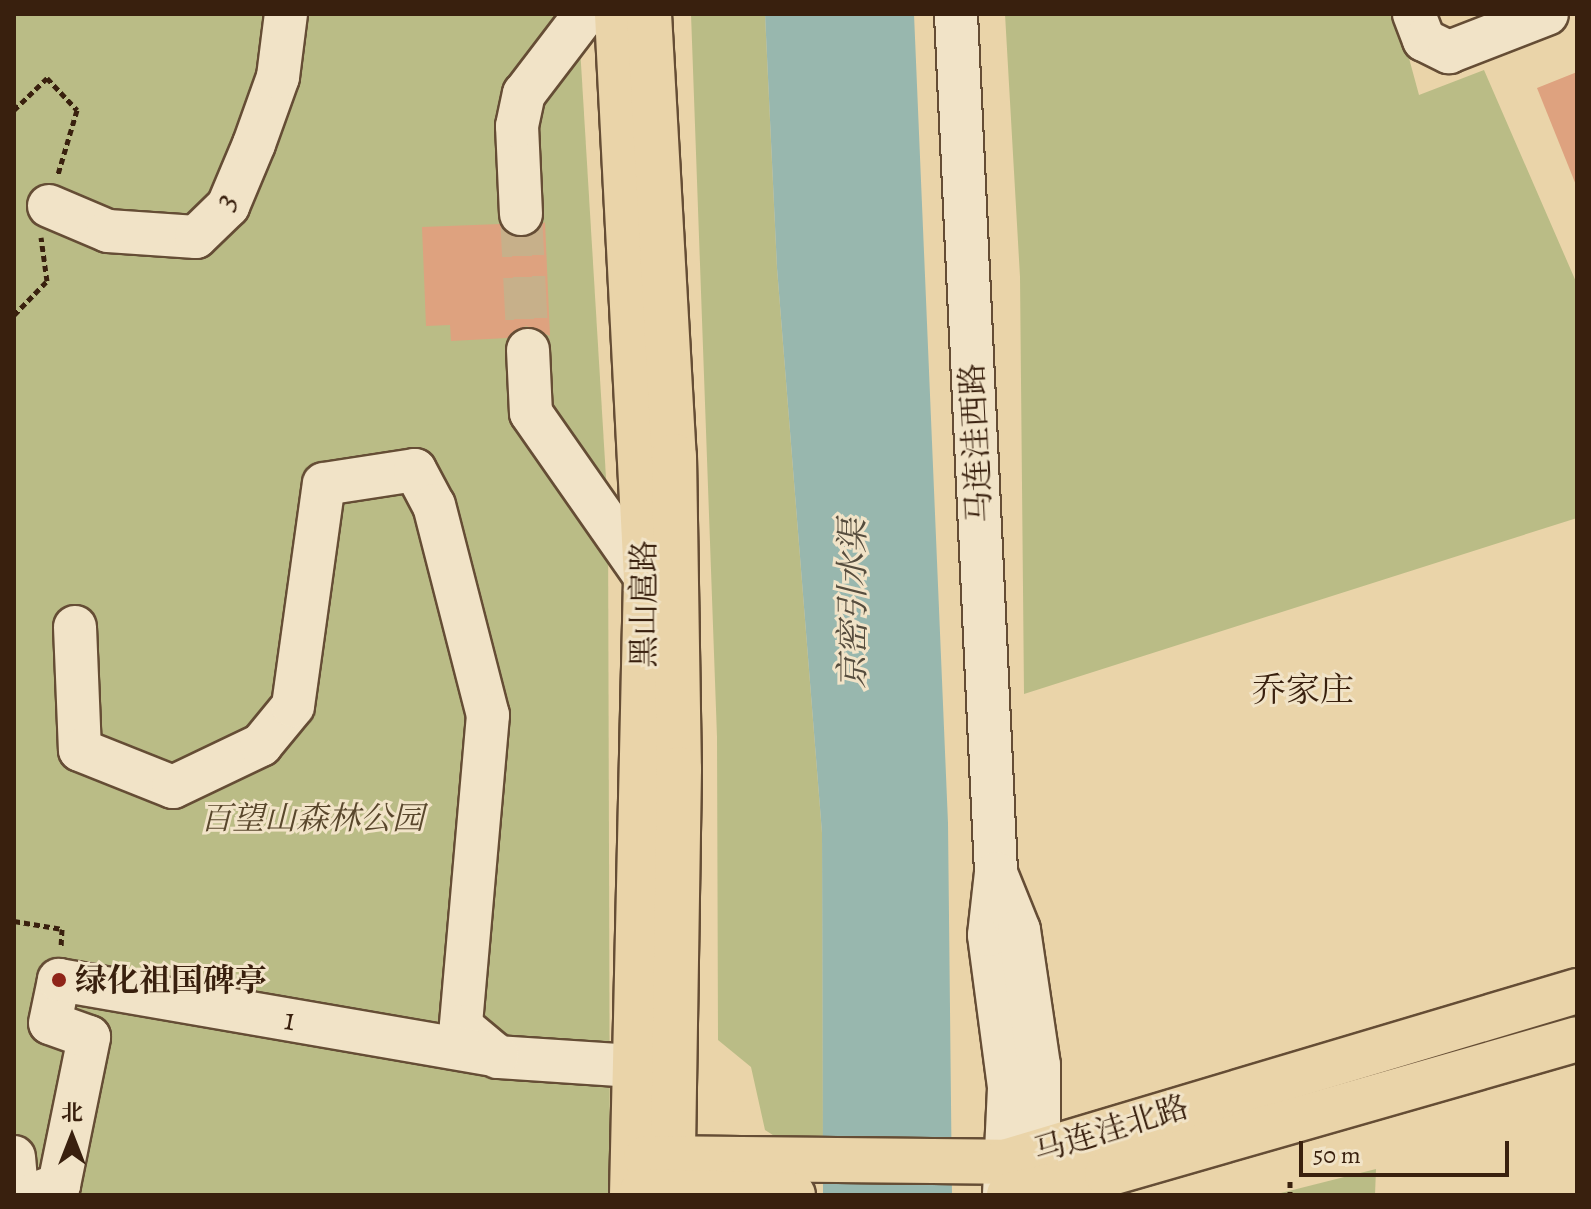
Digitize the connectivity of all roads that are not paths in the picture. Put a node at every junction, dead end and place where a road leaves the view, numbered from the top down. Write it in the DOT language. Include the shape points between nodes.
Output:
graph roads {
  1 [pos="286,14"];
  2 [pos="585,14"];
  3 [pos="617,14"];
  4 [pos="649,14"];
  5 [pos="956,14"];
  6 [pos="1414,14"];
  7 [pos="1547,14"];
  8 [pos="49,206"];
  9 [pos="521,214"];
  10 [pos="528,350"];
  11 [pos="646,578"];
  12 [pos="75,627"];
  13 [pos="1577,991"];
  14 [pos="1577,1039"];
  15 [pos="498,1057"];
  16 [pos="635,1066"];
  17 [pos="14,1157"];
  18 [pos="1015,1179"];
  19 [pos="793,1180"];
  20 [pos="652,1182"];
  21 [pos="17,1195"];
  22 [pos="31,1195"];
  1 -- 8 [label="street, 3 / 3" via="278,77 254,144 228,206 196,237 108,231"];
  2 -- 9 [label="street" via="524,94 517,126"];
  3 -- 11 [label="main road, 黑山扈路"];
  4 -- 20 [label="main road, 黑山扈路" via="674,456 679,769"];
  5 -- 18 [label="street, 马连洼西路" via="996,873 989,935"];
  6 -- 7 [label="street" via="1424,40 1449,52"];
  10 -- 11 [label="street" via="531,413"];
  11 -- 16 [label="main road, 黑山扈路"];
  12 -- 15 [label="street" via="80,750 173,787 261,745 293,706 324,484 415,470 434,505 488,715 461,1026"];
  13 -- 18 [label="main road, 马连洼北路"];
  14 -- 18 [label="main road, 马连洼北路"];
  15 -- 16 [label="street, 1"];
  15 -- 22 [label="street, 1 / 1" via="59,980 50,1023 89,1037 59,1185"];
  16 -- 20 [label="main road, 黑山扈路"];
  17 -- 21 [label="street"];
  18 -- 19 [label="main road, 马连洼北路"];
  19 -- 20 [label="main road, 马连洼北路"];
}
